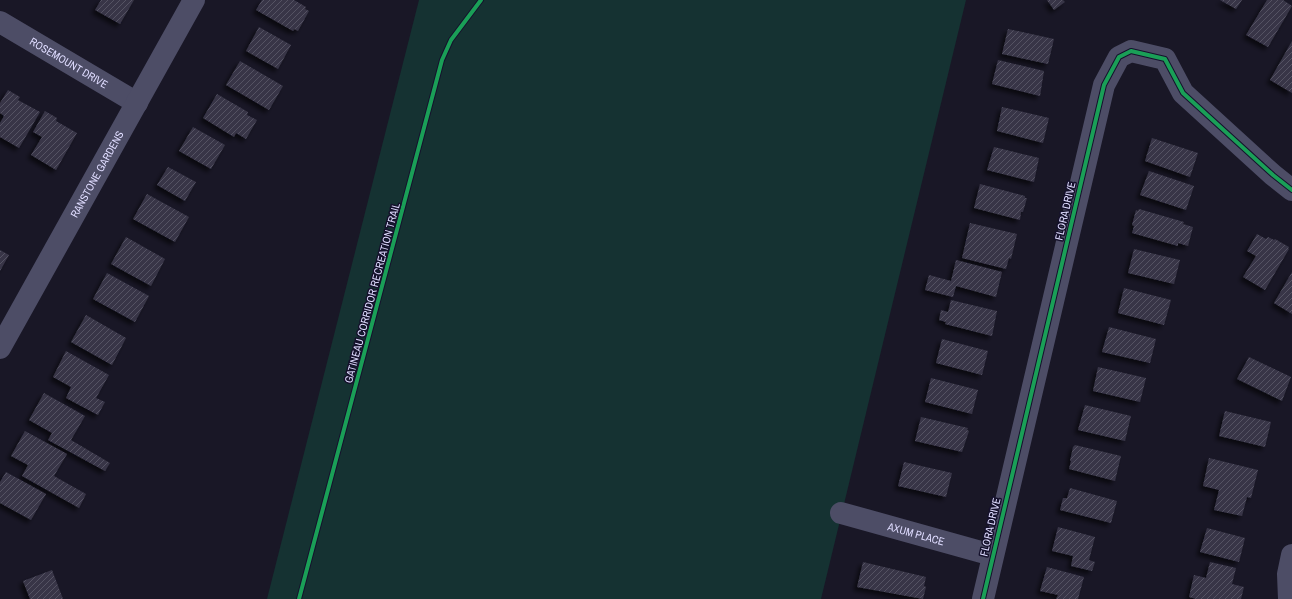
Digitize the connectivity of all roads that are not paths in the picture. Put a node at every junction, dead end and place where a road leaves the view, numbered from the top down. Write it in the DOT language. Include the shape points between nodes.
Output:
graph roads {
  1 [pos="194,0"];
  2 [pos="0,22"];
  3 [pos="137,102"];
  4 [pos="1292,190"];
  5 [pos="0,348"];
  6 [pos="841,513"];
  7 [pos="992,555"];
  8 [pos="1292,555"];
  9 [pos="983,599"];
  10 [pos="1289,599"];
  1 -- 3 [label="street, RANSTONE GARDENS"];
  2 -- 3 [label="street, ROSEMOUNT DRIVE"];
  3 -- 5 [label="street, RANSTONE GARDENS"];
  4 -- 7 [label="street, FLORA DRIVE" via="1183,93 1166,59 1131,51 1119,57 1104,85"];
  6 -- 7 [label="street, AXUM PLACE"];
  7 -- 9 [label="street, FLORA DRIVE"];
  8 -- 10 [label="street" via="1288,574"];
}
